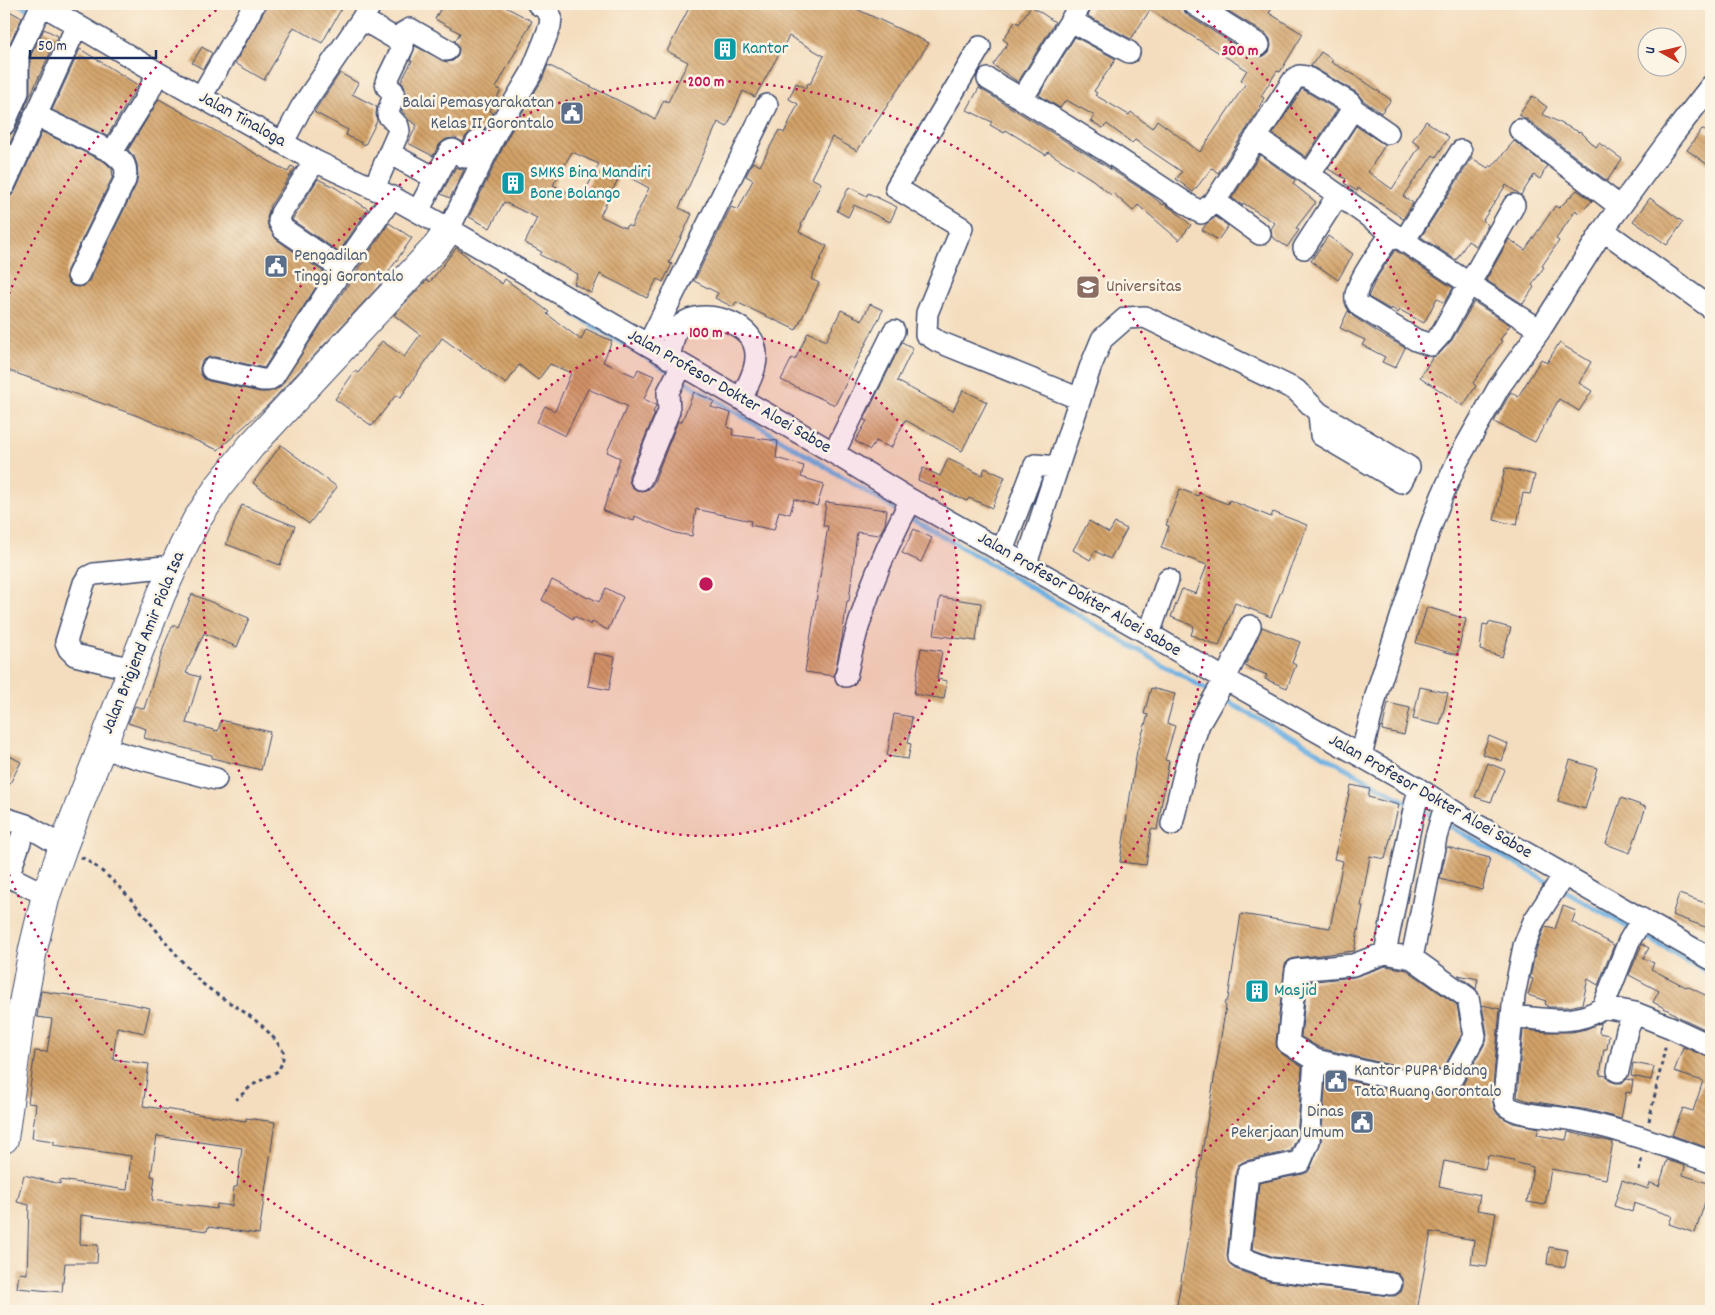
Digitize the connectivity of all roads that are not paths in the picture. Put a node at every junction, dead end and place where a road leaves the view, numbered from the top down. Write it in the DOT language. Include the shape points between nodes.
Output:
graph roads {
  1 [pos="41,4"];
  2 [pos="254,4"];
  3 [pos="538,4"];
  4 [pos="1194,4"];
  5 [pos="366,12"];
  6 [pos="1076,12"];
  7 [pos="74,31"];
  8 [pos="399,41"];
  9 [pos="1259,45"];
  10 [pos="980,47"];
  11 [pos="447,50"];
  12 [pos="11,51"];
  13 [pos="1129,52"];
  14 [pos="157,76"];
  15 [pos="988,79"];
  16 [pos="1711,86"];
  17 [pos="201,97"];
  18 [pos="1022,98"];
  19 [pos="767,105"];
  20 [pos="1352,108"];
  21 [pos="35,115"];
  22 [pos="4,124"];
  23 [pos="1520,130"];
  24 [pos="1388,133"];
  25 [pos="1256,137"];
  26 [pos="282,142"];
  27 [pos="490,145"];
  28 [pos="1461,151"];
  29 [pos="112,152"];
  30 [pos="389,153"];
  31 [pos="312,165"];
  32 [pos="1310,174"];
  33 [pos="435,178"];
  34 [pos="4,186"];
  35 [pos="1338,195"];
  36 [pos="384,197"];
  37 [pos="1215,201"];
  38 [pos="1514,205"];
  39 [pos="1619,206"];
  40 [pos="418,211"];
  41 [pos="448,229"];
  42 [pos="1603,230"];
  43 [pos="1260,234"];
  44 [pos="1398,237"];
  45 [pos="1304,248"];
  46 [pos="342,269"];
  47 [pos="78,275"];
  48 [pos="1469,283"];
  49 [pos="1711,308"];
  50 [pos="1540,330"];
  51 [pos="894,331"];
  52 [pos="648,345"];
  53 [pos="212,369"];
  54 [pos="675,370"];
  55 [pos="741,399"];
  56 [pos="1080,399"];
  57 [pos="1319,414"];
  58 [pos="834,453"];
  59 [pos="1058,467"];
  60 [pos="641,479"];
  61 [pos="906,509"];
  62 [pos="1002,551"];
  63 [pos="1026,564"];
  64 [pos="174,566"];
  65 [pos="1168,579"];
  66 [pos="1250,626"];
  67 [pos="1149,634"];
  68 [pos="132,669"];
  69 [pos="846,676"];
  70 [pos="1223,683"];
  71 [pos="101,748"];
  72 [pos="1361,756"];
  73 [pos="216,779"];
  74 [pos="1417,794"];
  75 [pos="1443,811"];
  76 [pos="4,818"];
  77 [pos="1172,824"];
  78 [pos="26,825"];
  79 [pos="63,847"];
  80 [pos="1558,882"];
  81 [pos="46,895"];
  82 [pos="1642,919"];
  83 [pos="1386,953"];
  84 [pos="1412,958"];
  85 [pos="1711,959"];
  86 [pos="1604,1007"];
  87 [pos="1635,1013"];
  88 [pos="1512,1016"];
  89 [pos="1711,1046"];
  90 [pos="1315,1060"];
  91 [pos="1618,1071"];
  92 [pos="4,1139"];
  93 [pos="1711,1162"];
  94 [pos="1391,1284"];
  1 -- 7 [label="street, Jalan Tinaloga"];
  1 -- 12 [label="street"];
  2 -- 17 [label="street"];
  3 -- 27 [label="street" via="551,17 550,26 531,74"];
  4 -- 9 [label="street"];
  5 -- 8 [label="street"];
  5 -- 26 [label="street"];
  6 -- 13 [label="street"];
  6 -- 18 [label="street"];
  7 -- 14 [label="street, Jalan Tinaloga"];
  7 -- 21 [label="street"];
  8 -- 11 [label="street" via="403,33 410,30"];
  8 -- 30 [label="street" via="403,47 386,82 394,95 388,115 399,132"];
  10 -- 56 [label="street" via="896,188 962,228 926,313 926,334 938,342"];
  12 -- 22 [label="street" via="18,92"];
  14 -- 17 [label="street, Jalan Tinaloga"];
  14 -- 29 [label="street"];
  15 -- 18 [label="street"];
  16 -- 39 [label="street"];
  17 -- 26 [label="street, Jalan Tinaloga"];
  18 -- 37 [label="street" via="1198,212 1203,212"];
  19 -- 52 [label="street"];
  20 -- 24 [label="street"];
  20 -- 25 [label="street" via="1350,103 1299,76"];
  20 -- 32 [label="street"];
  21 -- 29 [label="street"];
  21 -- 34 [label="street"];
  23 -- 39 [label="street"];
  25 -- 32 [label="street"];
  25 -- 37 [label="street"];
  26 -- 31 [label="street, Jalan Tinaloga"];
  27 -- 33 [label="street" via="480,140 469,157 450,151"];
  27 -- 41 [label="street"];
  28 -- 44 [label="street"];
  29 -- 47 [label="street" via="127,169 125,180"];
  30 -- 33 [label="street"];
  30 -- 36 [label="street"];
  31 -- 36 [label="street, Jalan Tinaloga"];
  31 -- 46 [label="street" via="281,213 279,222 283,229"];
  32 -- 35 [label="street"];
  33 -- 40 [label="street"];
  35 -- 44 [label="street"];
  35 -- 45 [label="street"];
  36 -- 40 [label="street, Jalan Tinaloga"];
  36 -- 46 [label="street" via="369,232"];
  37 -- 43 [label="street"];
  38 -- 48 [label="street"];
  39 -- 42 [label="street"];
  40 -- 41 [label="street, Jalan Tinaloga"];
  41 -- 52 [label="street, Jalan Profesor Dokter Aloei Saboe"];
  41 -- 64 [label="main road, Jalan Brigjend Amir Piola Isa" via="437,246 250,446 196,521"];
  42 -- 49 [label="street"];
  42 -- 50 [label="street"];
  44 -- 48 [label="street"];
  44 -- 48 [label="street" via="1358,286 1355,297 1360,306 1416,340 1431,345 1441,334"];
  46 -- 53 [label="street" via="274,377 262,380"];
  48 -- 50 [label="street"];
  50 -- 72 [label="street" via="1499,387 1458,460 1442,496 1378,692"];
  51 -- 58 [label="street"];
  52 -- 54 [label="street, Jalan Profesor Dokter Aloei Saboe"];
  54 -- 55 [label="street, Jalan Profesor Dokter Aloei Saboe"];
  54 -- 55 [label="street" via="678,328 692,318 726,320 735,324 754,343 755,369"];
  54 -- 60 [label="street" via="668,392 669,412"];
  55 -- 58 [label="street, Jalan Profesor Dokter Aloei Saboe"];
  56 -- 57 [label="street" via="1102,339 1126,318 1145,317 1296,390"];
  56 -- 59 [label="street"];
  58 -- 61 [label="street, Jalan Profesor Dokter Aloei Saboe"];
  59 -- 62 [label="street" via="1035,465"];
  59 -- 63 [label="street"];
  61 -- 62 [label="street, Jalan Profesor Dokter Aloei Saboe"];
  61 -- 69 [label="street" via="873,579 855,633"];
  62 -- 63 [label="street, Jalan Profesor Dokter Aloei Saboe"];
  63 -- 67 [label="street, Jalan Profesor Dokter Aloei Saboe"];
  64 -- 68 [label="main road, Jalan Brigjend Amir Piola Isa"];
  64 -- 68 [label="street" via="94,574 84,583 66,642 69,649 75,655"];
  65 -- 67 [label="street"];
  66 -- 70 [label="street"];
  67 -- 70 [label="street, Jalan Profesor Dokter Aloei Saboe"];
  68 -- 71 [label="main road, Jalan Brigjend Amir Piola Isa"];
  70 -- 72 [label="street, Jalan Profesor Dokter Aloei Saboe"];
  70 -- 77 [label="street" via="1209,705 1190,750"];
  71 -- 73 [label="street"];
  71 -- 79 [label="main road, Jalan Brigjend Amir Piola Isa"];
  72 -- 74 [label="street, Jalan Profesor Dokter Aloei Saboe"];
  74 -- 75 [label="street, Jalan Profesor Dokter Aloei Saboe"];
  74 -- 83 [label="street"];
  75 -- 80 [label="street, Jalan Profesor Dokter Aloei Saboe" via="1461,816"];
  75 -- 84 [label="street"];
  76 -- 78 [label="street"];
  78 -- 79 [label="street"];
  78 -- 81 [label="street" via="8,876"];
  79 -- 81 [label="main road, Jalan Brigjend Amir Piola Isa"];
  80 -- 82 [label="street, Jalan Profesor Dokter Aloei Saboe"];
  80 -- 88 [label="street" via="1534,920 1524,946"];
  81 -- 92 [label="main road, Jalan Brigjend Amir Piola Isa" via="21,1014"];
  82 -- 85 [label="street, Jalan Profesor Dokter Aloei Saboe"];
  82 -- 86 [label="street" via="1629,941"];
  83 -- 84 [label="street"];
  83 -- 90 [label="street" via="1354,965 1296,970 1288,1044"];
  84 -- 90 [label="street" via="1468,998 1475,1036 1450,1082 1405,1081"];
  86 -- 87 [label="street"];
  86 -- 88 [label="street" via="1572,1021"];
  87 -- 89 [label="street"];
  87 -- 91 [label="street" via="1627,1030"];
  88 -- 93 [label="street" via="1504,1098 1510,1108 1574,1120 1646,1139"];
  90 -- 94 [label="street" via="1309,1141 1300,1162 1248,1173 1239,1257 1271,1269"];
}
